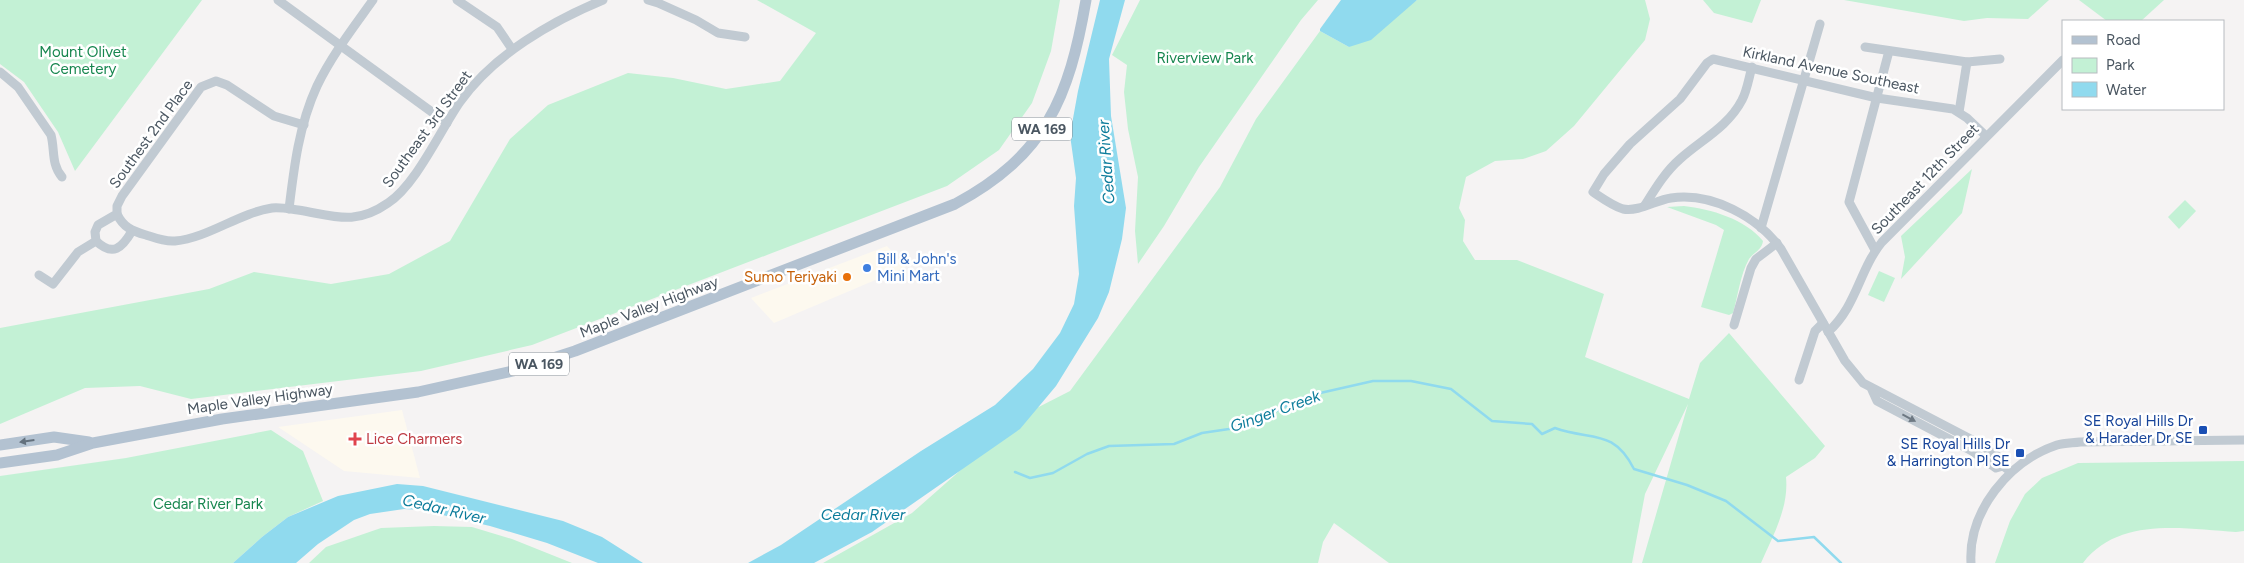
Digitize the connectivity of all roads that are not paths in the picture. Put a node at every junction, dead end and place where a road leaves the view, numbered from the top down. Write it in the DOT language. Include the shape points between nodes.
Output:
graph roads {
  1 [pos="278,0"];
  2 [pos="374,0"];
  3 [pos="457,0"];
  4 [pos="603,0"];
  5 [pos="648,0"];
  6 [pos="1086,0"];
  7 [pos="1820,24"];
  8 [pos="745,37"];
  9 [pos="340,46"];
  10 [pos="1865,47"];
  11 [pos="512,49"];
  12 [pos="1890,51"];
  13 [pos="2000,59"];
  14 [pos="2062,61"];
  15 [pos="1967,62"];
  16 [pos="1752,67"];
  17 [pos="0,72"];
  18 [pos="1804,80"];
  19 [pos="1877,98"];
  20 [pos="1959,112"];
  21 [pos="447,123"];
  22 [pos="304,125"];
  23 [pos="1986,136"];
  24 [pos="62,177"];
  25 [pos="1645,205"];
  26 [pos="289,209"];
  27 [pos="117,214"];
  28 [pos="1761,228"];
  29 [pos="132,231"];
  30 [pos="96,241"];
  31 [pos="1777,243"];
  32 [pos="1875,250"];
  33 [pos="39,275"];
  34 [pos="1823,323"];
  35 [pos="1734,325"];
  36 [pos="1828,332"];
  37 [pos="1799,380"];
  38 [pos="2244,440"];
  39 [pos="93,443"];
  40 [pos="0,445"];
  41 [pos="0,463"];
  42 [pos="2012,472"];
  43 [pos="1971,563"];
  1 -- 9 [label="street"];
  2 -- 9 [label="street"];
  3 -- 11 [label="street" via="497,27"];
  4 -- 11 [label="street, Southeast 3rd Street"];
  5 -- 8 [label="street" via="718,33"];
  6 -- 39 [label="main road, Maple Valley Highway / WA 169" via="1073,64 1053,113 1022,157 988,185 954,204 575,352 513,371 418,392 222,418"];
  7 -- 18 [label="street"];
  9 -- 21 [label="street"];
  9 -- 22 [label="street" via="317,86"];
  10 -- 12 [label="street"];
  11 -- 21 [label="street, Southeast 3rd Street" via="474,85"];
  12 -- 15 [label="street"];
  12 -- 19 [label="street"];
  13 -- 15 [label="street"];
  14 -- 23 [label="street, Southeast 12th Street"];
  15 -- 20 [label="street"];
  16 -- 18 [label="street, Kirkland Avenue Southeast"];
  16 -- 25 [label="street" via="1742,100 1725,123 1667,172"];
  16 -- 25 [label="street, Kirkland Avenue Southeast" via="1713,59 1707,63 1680,99 1630,144 1593,192 1624,209"];
  17 -- 24 [label="street" via="18,87 51,135 52,155"];
  18 -- 19 [label="street, Kirkland Avenue Southeast"];
  18 -- 28 [label="street"];
  19 -- 20 [label="street, Kirkland Avenue Southeast"];
  19 -- 32 [label="street" via="1849,202"];
  20 -- 23 [label="street, Kirkland Avenue Southeast"];
  21 -- 26 [label="street, Southeast 3rd Street" via="403,190 373,212 353,218"];
  22 -- 26 [label="street"];
  22 -- 27 [label="street, Southest 2nd Place" via="274,116 216,81 201,87 122,196"];
  23 -- 32 [label="street, Southeast 12th Street"];
  25 -- 28 [label="street" via="1671,198 1704,199 1738,213"];
  26 -- 29 [label="street" via="261,210 174,241"];
  27 -- 29 [label="street"];
  27 -- 30 [label="street, Southest 2nd Place" via="98,224"];
  28 -- 31 [label="street"];
  29 -- 30 [label="street" via="120,248 103,248"];
  30 -- 33 [label="street" via="78,252 53,284"];
  31 -- 34 [label="street"];
  31 -- 35 [label="street" via="1756,259 1750,268"];
  32 -- 36 [label="street, Southeast 12th Street" via="1849,308"];
  34 -- 36 [label="street"];
  34 -- 37 [label="street" via="1815,331"];
  36 -- 42 [label="street" via="1853,374 1872,390 1877,401 1972,451 1996,468 2003,466"];
  38 -- 42 [label="street" via="2058,445 2027,459"];
  39 -- 40 [label="main road, Maple Valley Highway / WA 169, one-way" via="54,437"];
  39 -- 41 [label="main road, Maple Valley Highway / WA 169" via="57,455"];
  42 -- 43 [label="street" via="1986,502 1972,540"];
}
